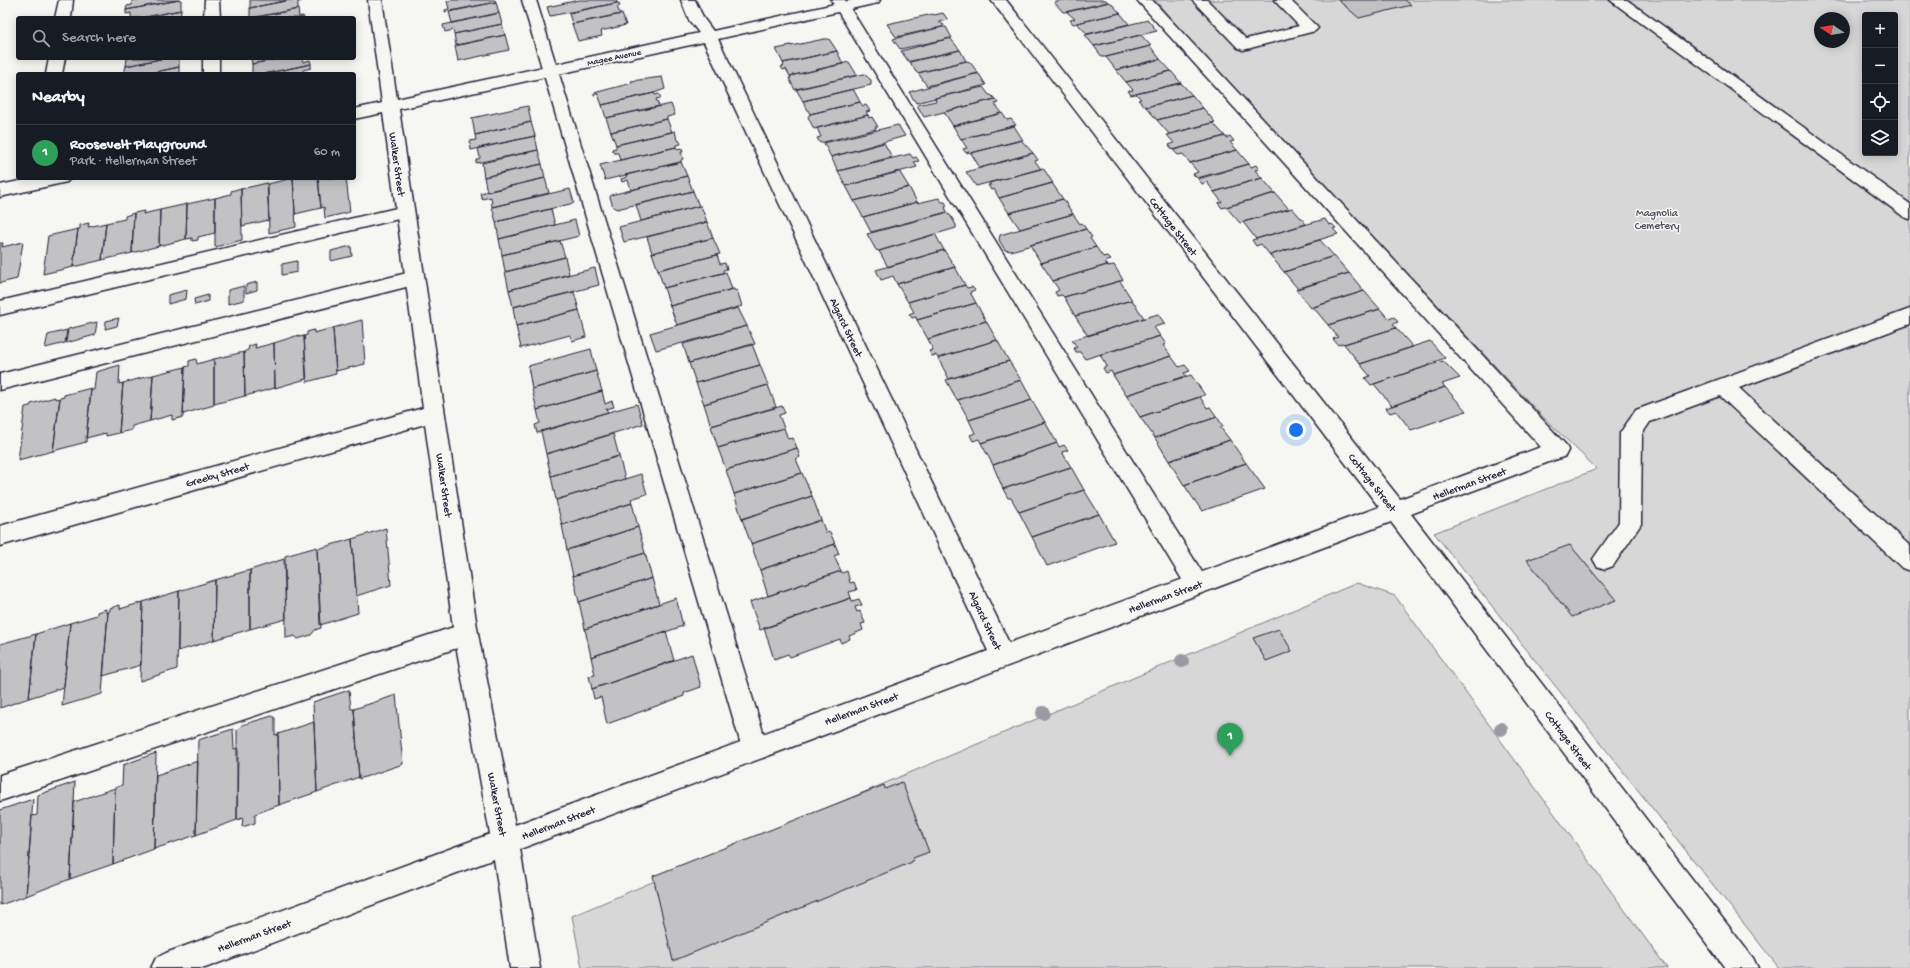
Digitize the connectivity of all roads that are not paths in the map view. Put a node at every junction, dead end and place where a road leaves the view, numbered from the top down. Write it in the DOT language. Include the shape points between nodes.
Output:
graph roads {
  1 [pos="66,0"];
  2 [pos="212,0"];
  3 [pos="375,0"];
  4 [pos="529,0"];
  5 [pos="688,0"];
  6 [pos="874,0"];
  7 [pos="998,0"];
  8 [pos="1144,0"];
  9 [pos="1199,0"];
  10 [pos="1281,0"];
  11 [pos="1617,0"];
  12 [pos="840,3"];
  13 [pos="63,16"];
  14 [pos="212,16"];
  15 [pos="710,36"];
  16 [pos="57,60"];
  17 [pos="211,60"];
  18 [pos="552,70"];
  19 [pos="54,72"];
  20 [pos="211,72"];
  21 [pos="390,106"];
  22 [pos="356,114"];
  23 [pos="37,181"];
  24 [pos="0,191"];
  25 [pos="405,212"];
  26 [pos="1910,213"];
  27 [pos="415,278"];
  28 [pos="0,308"];
  29 [pos="1910,316"];
  30 [pos="0,382"];
  31 [pos="1723,386"];
  32 [pos="434,412"];
  33 [pos="1395,510"];
  34 [pos="0,536"];
  35 [pos="1605,559"];
  36 [pos="1910,561"];
  37 [pos="1196,584"];
  38 [pos="466,634"];
  39 [pos="1003,656"];
  40 [pos="755,748"];
  41 [pos="0,788"];
  42 [pos="505,842"];
  43 [pos="166,968"];
  44 [pos="525,968"];
  45 [pos="1743,968"];
  1 -- 13 [label="street"];
  2 -- 14 [label="street"];
  3 -- 21 [label="street, Walker Street"];
  4 -- 18 [label="street"];
  5 -- 15 [label="street, Algard Street" via="697,20"];
  6 -- 12 [label="street, Magee Avenue"];
  7 -- 33 [label="street, Cottage Street"];
  8 -- 33 [label="street, Hellerman Street" via="1557,450"];
  9 -- 10 [label="street" via="1243,45 1310,28"];
  11 -- 26 [label="street"];
  12 -- 15 [label="street, Magee Avenue"];
  12 -- 37 [label="street"];
  15 -- 18 [label="street, Magee Avenue"];
  15 -- 39 [label="street, Algard Street"];
  16 -- 19 [label="street"];
  17 -- 20 [label="street"];
  18 -- 21 [label="street, Magee Avenue"];
  18 -- 40 [label="street"];
  21 -- 22 [label="street, Magee Avenue"];
  21 -- 25 [label="street, Walker Street"];
  23 -- 24 [label="street"];
  25 -- 27 [label="street, Walker Street"];
  25 -- 28 [label="street"];
  27 -- 30 [label="street"];
  27 -- 32 [label="street, Walker Street"];
  29 -- 31 [label="street"];
  31 -- 35 [label="street" via="1643,416 1631,433 1630,524"];
  31 -- 36 [label="street"];
  32 -- 34 [label="street, Greeby Street"];
  32 -- 38 [label="street, Walker Street"];
  33 -- 37 [label="street, Hellerman Street"];
  33 -- 45 [label="street, Cottage Street"];
  37 -- 39 [label="street, Hellerman Street"];
  38 -- 41 [label="street"];
  38 -- 42 [label="street, Walker Street"];
  39 -- 40 [label="street, Hellerman Street"];
  40 -- 42 [label="street, Hellerman Street"];
  42 -- 43 [label="street, Hellerman Street"];
  42 -- 44 [label="street, Walker Street"];
}
